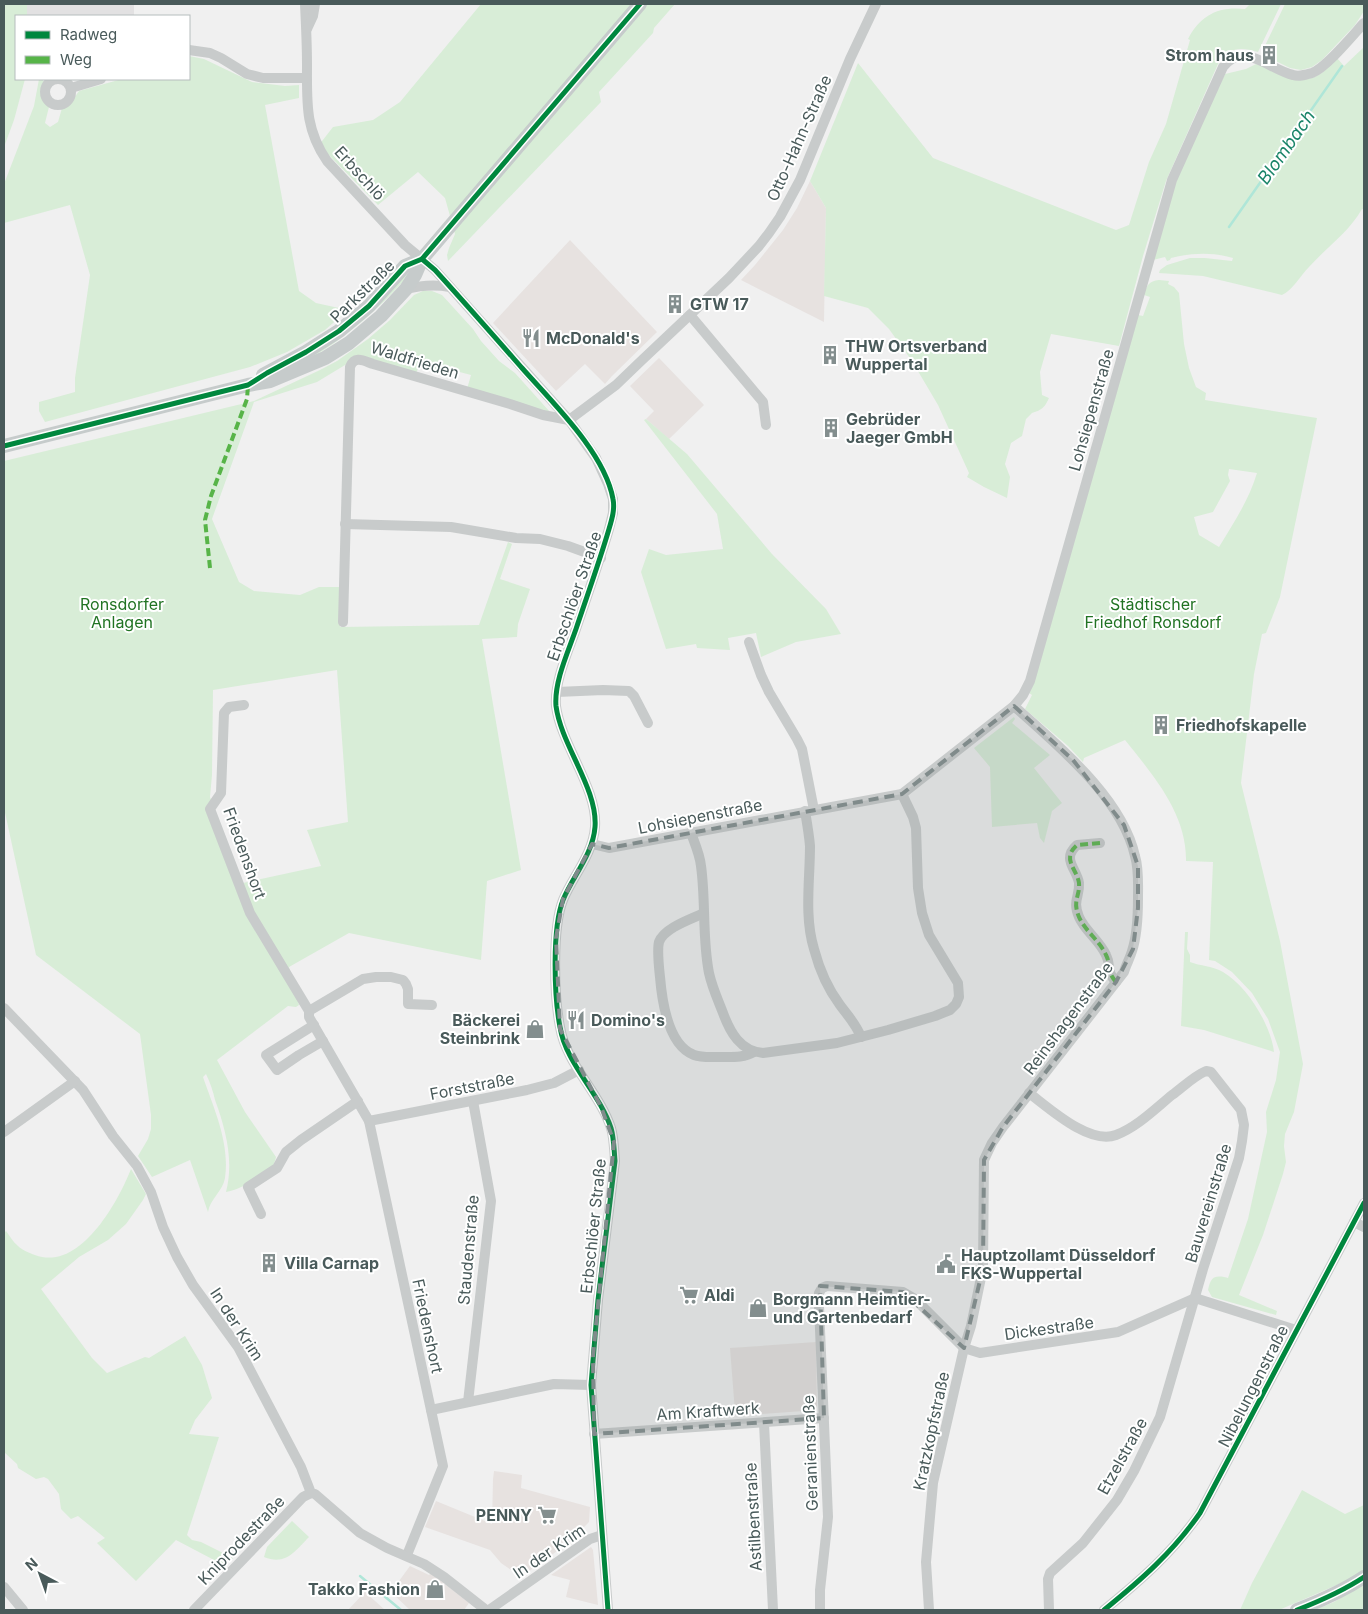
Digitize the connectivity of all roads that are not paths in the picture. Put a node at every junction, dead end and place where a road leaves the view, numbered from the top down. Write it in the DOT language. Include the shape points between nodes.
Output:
graph roads {
  1 [pos="305,4"];
  2 [pos="315,4"];
  3 [pos="640,4"];
  4 [pos="876,4"];
  5 [pos="1364,23"];
  6 [pos="306,32"];
  7 [pos="190,50"];
  8 [pos="306,78"];
  9 [pos="98,80"];
  10 [pos="71,88"];
  11 [pos="422,259"];
  12 [pos="450,287"];
  13 [pos="406,290"];
  14 [pos="690,315"];
  15 [pos="248,385"];
  16 [pos="569,420"];
  17 [pos="766,425"];
  18 [pos="4,446"];
  19 [pos="345,524"];
  20 [pos="601,558"];
  21 [pos="343,622"];
  22 [pos="750,642"];
  23 [pos="557,692"];
  24 [pos="244,706"];
  25 [pos="1014,706"];
  26 [pos="648,723"];
  27 [pos="902,794"];
  28 [pos="810,810"];
  29 [pos="691,833"];
  30 [pos="1100,843"];
  31 [pos="592,844"];
  32 [pos="704,913"];
  33 [pos="1116,982"];
  34 [pos="432,1005"];
  35 [pos="4,1008"];
  36 [pos="309,1011"];
  37 [pos="314,1025"];
  38 [pos="861,1037"];
  39 [pos="323,1041"];
  40 [pos="754,1052"];
  41 [pos="579,1070"];
  42 [pos="75,1081"];
  43 [pos="1029,1093"];
  44 [pos="358,1101"];
  45 [pos="473,1101"];
  46 [pos="369,1121"];
  47 [pos="4,1132"];
  48 [pos="1364,1203"];
  49 [pos="261,1214"];
  50 [pos="1354,1222"];
  51 [pos="1364,1227"];
  52 [pos="1195,1298"];
  53 [pos="1296,1330"];
  54 [pos="964,1348"];
  55 [pos="591,1385"];
  56 [pos="468,1402"];
  57 [pos="431,1410"];
  58 [pos="824,1418"];
  59 [pos="764,1423"];
  60 [pos="594,1434"];
  61 [pos="311,1493"];
  62 [pos="602,1535"];
  63 [pos="407,1556"];
  64 [pos="1364,1577"];
  65 [pos="4,1587"];
  66 [pos="484,1609"];
  67 [pos="23,1610"];
  68 [pos="194,1610"];
  69 [pos="608,1610"];
  70 [pos="773,1610"];
  71 [pos="820,1610"];
  72 [pos="929,1610"];
  73 [pos="1049,1610"];
  74 [pos="1104,1610"];
  75 [pos="1296,1610"];
  1 -- 6 [label="street, Erbschlö"];
  2 -- 6 [label="street, Erbschlö"];
  3 -- 11 [label="main road, Parkstraße"];
  4 -- 14 [label="street, Otto-Hahn-Straße" via="800,180 780,217 754,252"];
  5 -- 25 [label="street, Lohsiepenstraße" via="1314,73 1292,75 1243,56 1233,58 1224,67 1172,180 1030,681"];
  6 -- 8 [label="street, Erbschlö"];
  7 -- 8 [label="street" via="210,53 247,74 263,78"];
  8 -- 11 [label="street, Erbschlö" via="311,132 318,148 402,242"];
  9 -- 10 [label="street"];
  11 -- 12 [label="street, Erbschlöer Straße"];
  11 -- 13 [label="main road, Parkstraße"];
  11 -- 15 [label="main road, Parkstraße" via="406,266 369,306 339,331"];
  12 -- 13 [label="street" via="433,284"];
  12 -- 16 [label="street, Erbschlöer Straße"];
  13 -- 15 [label="main road, Parkstraße" via="372,324 339,350 270,381"];
  14 -- 16 [label="street, Otto-Hahn-Straße" via="616,384"];
  14 -- 17 [label="street" via="762,402"];
  15 -- 18 [label="main road, Parkstraße"];
  16 -- 19 [label="street, Waldfrieden" via="542,416 358,358 350,367"];
  16 -- 20 [label="street, Erbschlöer Straße" via="603,470 613,499 613,513"];
  19 -- 20 [label="street" via="459,528 540,539"];
  19 -- 21 [label="street, Waldfrieden"];
  20 -- 23 [label="street, Erbschlöer Straße" via="562,668"];
  22 -- 28 [label="street" via="769,692 802,749"];
  23 -- 26 [label="street" via="629,691"];
  23 -- 31 [label="street, Erbschlöer Straße" via="556,706 562,727 594,811"];
  24 -- 36 [label="street, Friedenshort" via="229,707 224,713 221,793 210,809 250,913"];
  25 -- 27 [label="street, Lohsiepenstraße"];
  25 -- 33 [label="street, Reinshagenstraße" via="1091,780 1124,826 1130,840 1138,866 1138,908 1133,949 1124,972"];
  27 -- 28 [label="street, Lohsiepenstraße"];
  27 -- 38 [label="street" via="916,828 922,912 929,935 958,983 959,997 950,1010"];
  28 -- 29 [label="street, Lohsiepenstraße"];
  28 -- 38 [label="street" via="808,918 814,949 825,979"];
  29 -- 31 [label="street, Lohsiepenstraße" via="608,848"];
  29 -- 32 [label="street" via="701,865"];
  30 -- 33 [label="street" via="1076,845 1071,853 1071,864 1079,882 1076,906 1079,918 1104,951 1110,974"];
  31 -- 41 [label="street, Erbschlöer Straße" via="564,899 556,938 560,1029"];
  32 -- 40 [label="street" via="709,974 717,997 732,1033 742,1045"];
  32 -- 40 [label="street" via="667,930 659,942 661,989 669,1025 679,1044 694,1055 732,1057"];
  33 -- 43 [label="street, Reinshagenstraße"];
  34 -- 36 [label="street" via="408,1004 406,984 390,976 363,979"];
  35 -- 42 [label="street, In der Krim"];
  36 -- 37 [label="street, Friedenshort"];
  37 -- 39 [label="street, Friedenshort"];
  37 -- 39 [label="street" via="266,1056 277,1070"];
  38 -- 40 [label="street" via="786,1051"];
  39 -- 44 [label="street, Friedenshort"];
  41 -- 45 [label="street, Forststraße" via="554,1083"];
  41 -- 55 [label="street, Erbschlöer Straße" via="601,1107 614,1142"];
  42 -- 47 [label="street"];
  42 -- 61 [label="street, In der Krim" via="137,1166 177,1257 193,1285 238,1346 301,1467"];
  43 -- 52 [label="street, Bauvereinstraße" via="1084,1131 1114,1136 1132,1127 1202,1072 1211,1072 1241,1110 1244,1124 1240,1158"];
  43 -- 54 [label="street, Reinshagenstraße" via="992,1143 984,1160 983,1268"];
  44 -- 46 [label="street, Friedenshort"];
  44 -- 49 [label="street" via="286,1152 277,1168 248,1187"];
  45 -- 46 [label="street, Forststraße"];
  45 -- 56 [label="street, Staudenstraße" via="490,1201"];
  46 -- 57 [label="street, Friedenshort"];
  48 -- 50 [label="street, Nibelungenstraße"];
  50 -- 51 [label="street"];
  50 -- 53 [label="street, Nibelungenstraße"];
  52 -- 53 [label="street"];
  52 -- 54 [label="street, Dickestraße" via="1118,1332 980,1353"];
  52 -- 73 [label="street, Etzelstraße" via="1160,1417 1117,1500 1079,1548 1050,1573"];
  53 -- 74 [label="street, Nibelungenstraße" via="1200,1514 1145,1577"];
  54 -- 58 [label="street, Geranienstraße" via="915,1298 903,1292 822,1288 819,1293 819,1326"];
  54 -- 72 [label="street, Kratzkopfstraße" via="933,1483 926,1562"];
  55 -- 56 [label="street" via="554,1384"];
  55 -- 60 [label="street, Erbschlöer Straße"];
  56 -- 57 [label="street"];
  57 -- 63 [label="street, Friedenshort" via="443,1466"];
  58 -- 59 [label="street, Am Kraftwerk"];
  58 -- 71 [label="street, Geranienstraße" via="828,1517"];
  59 -- 60 [label="street, Am Kraftwerk"];
  59 -- 70 [label="street, Astilbenstraße"];
  60 -- 62 [label="street, Erbschlöer Straße"];
  61 -- 63 [label="street, In der Krim" via="360,1533"];
  61 -- 68 [label="street, Kniprodestraße" via="303,1497"];
  62 -- 66 [label="street, In der Krim" via="590,1539"];
  62 -- 69 [label="street, Erbschlöer Straße"];
  63 -- 66 [label="street, In der Krim" via="444,1577"];
  64 -- 75 [label="main road" via="1326,1599"];
  65 -- 67 [label="street"];
}
